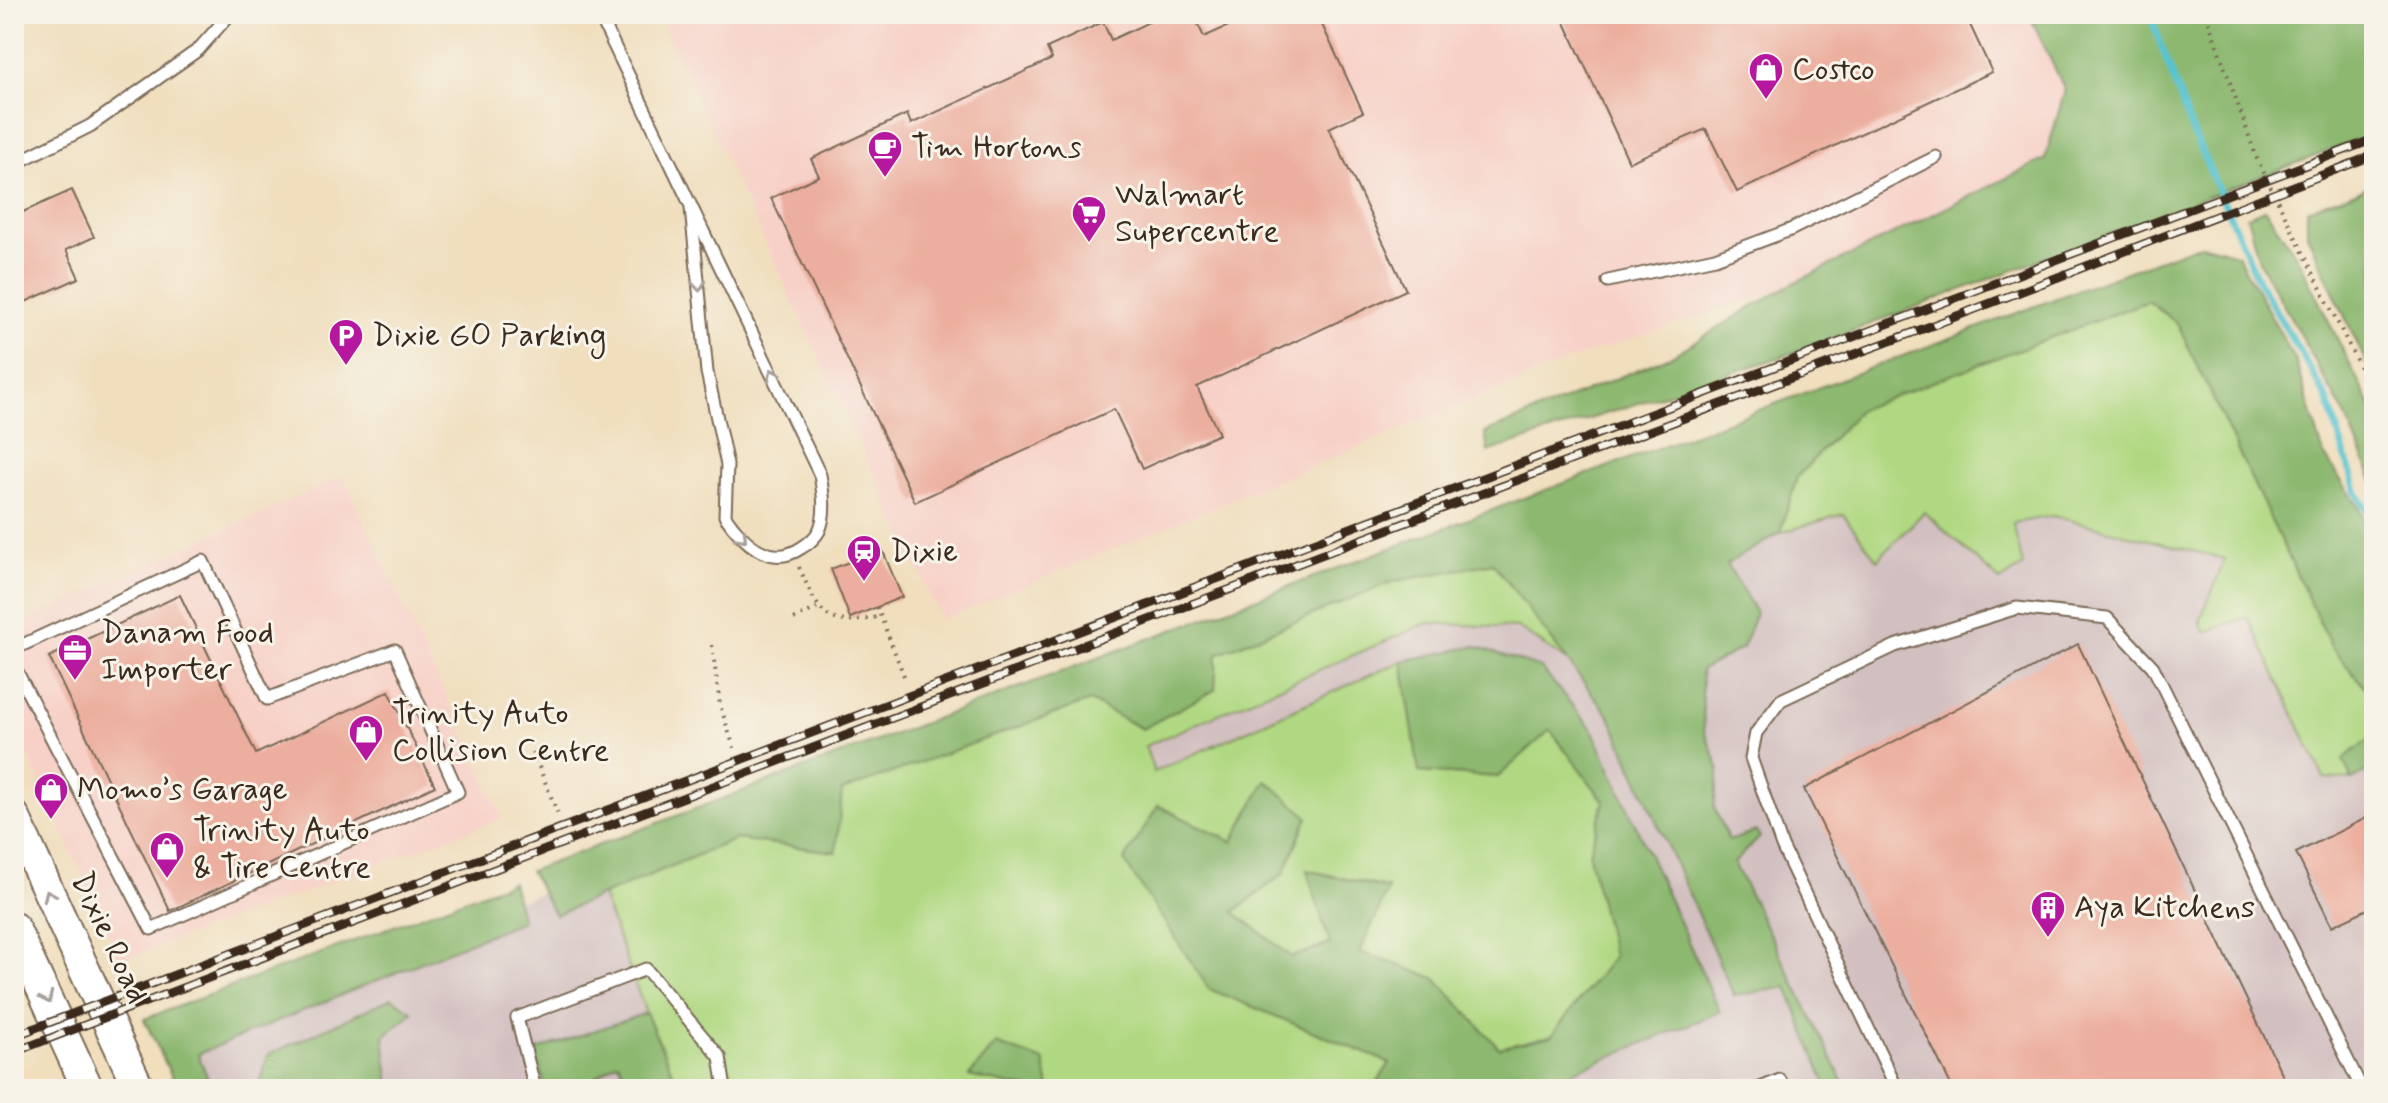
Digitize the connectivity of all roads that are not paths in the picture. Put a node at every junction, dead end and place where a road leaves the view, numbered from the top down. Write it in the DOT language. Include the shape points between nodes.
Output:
graph roads {
  1 [pos="230,14"];
  2 [pos="599,14"];
  3 [pos="1936,157"];
  4 [pos="14,164"];
  5 [pos="691,208"];
  6 [pos="1608,281"];
  7 [pos="14,649"];
  8 [pos="14,666"];
  9 [pos="14,816"];
  10 [pos="14,928"];
  11 [pos="88,1089"];
  12 [pos="139,1089"];
  13 [pos="535,1089"];
  14 [pos="725,1089"];
  15 [pos="1758,1089"];
  16 [pos="1784,1089"];
  17 [pos="1897,1089"];
  18 [pos="2362,1089"];
  1 -- 4 [label="lane" via="198,50 90,126"];
  2 -- 5 [label="lane"];
  3 -- 6 [label="lane" via="1790,230 1715,258"];
  5 -- 5 [label="lane, one-way" via="707,372 727,465 725,516 751,547 771,555 793,554 819,531 824,498 820,475"];
  7 -- 8 [label="lane" via="203,561 267,699 395,650 458,792 151,929"];
  12 -- 9 [label="main road, Dixie Road, one-way"];
  10 -- 11 [label="main road, one-way"];
  13 -- 14 [label="lane" via="517,1018 646,969 720,1057"];
  15 -- 16 [label="lane" via="1780,1080"];
  17 -- 18 [label="lane" via="1782,846 1751,758 1756,733 1781,700 1895,646 2017,608 2107,618 2153,667"];
}
